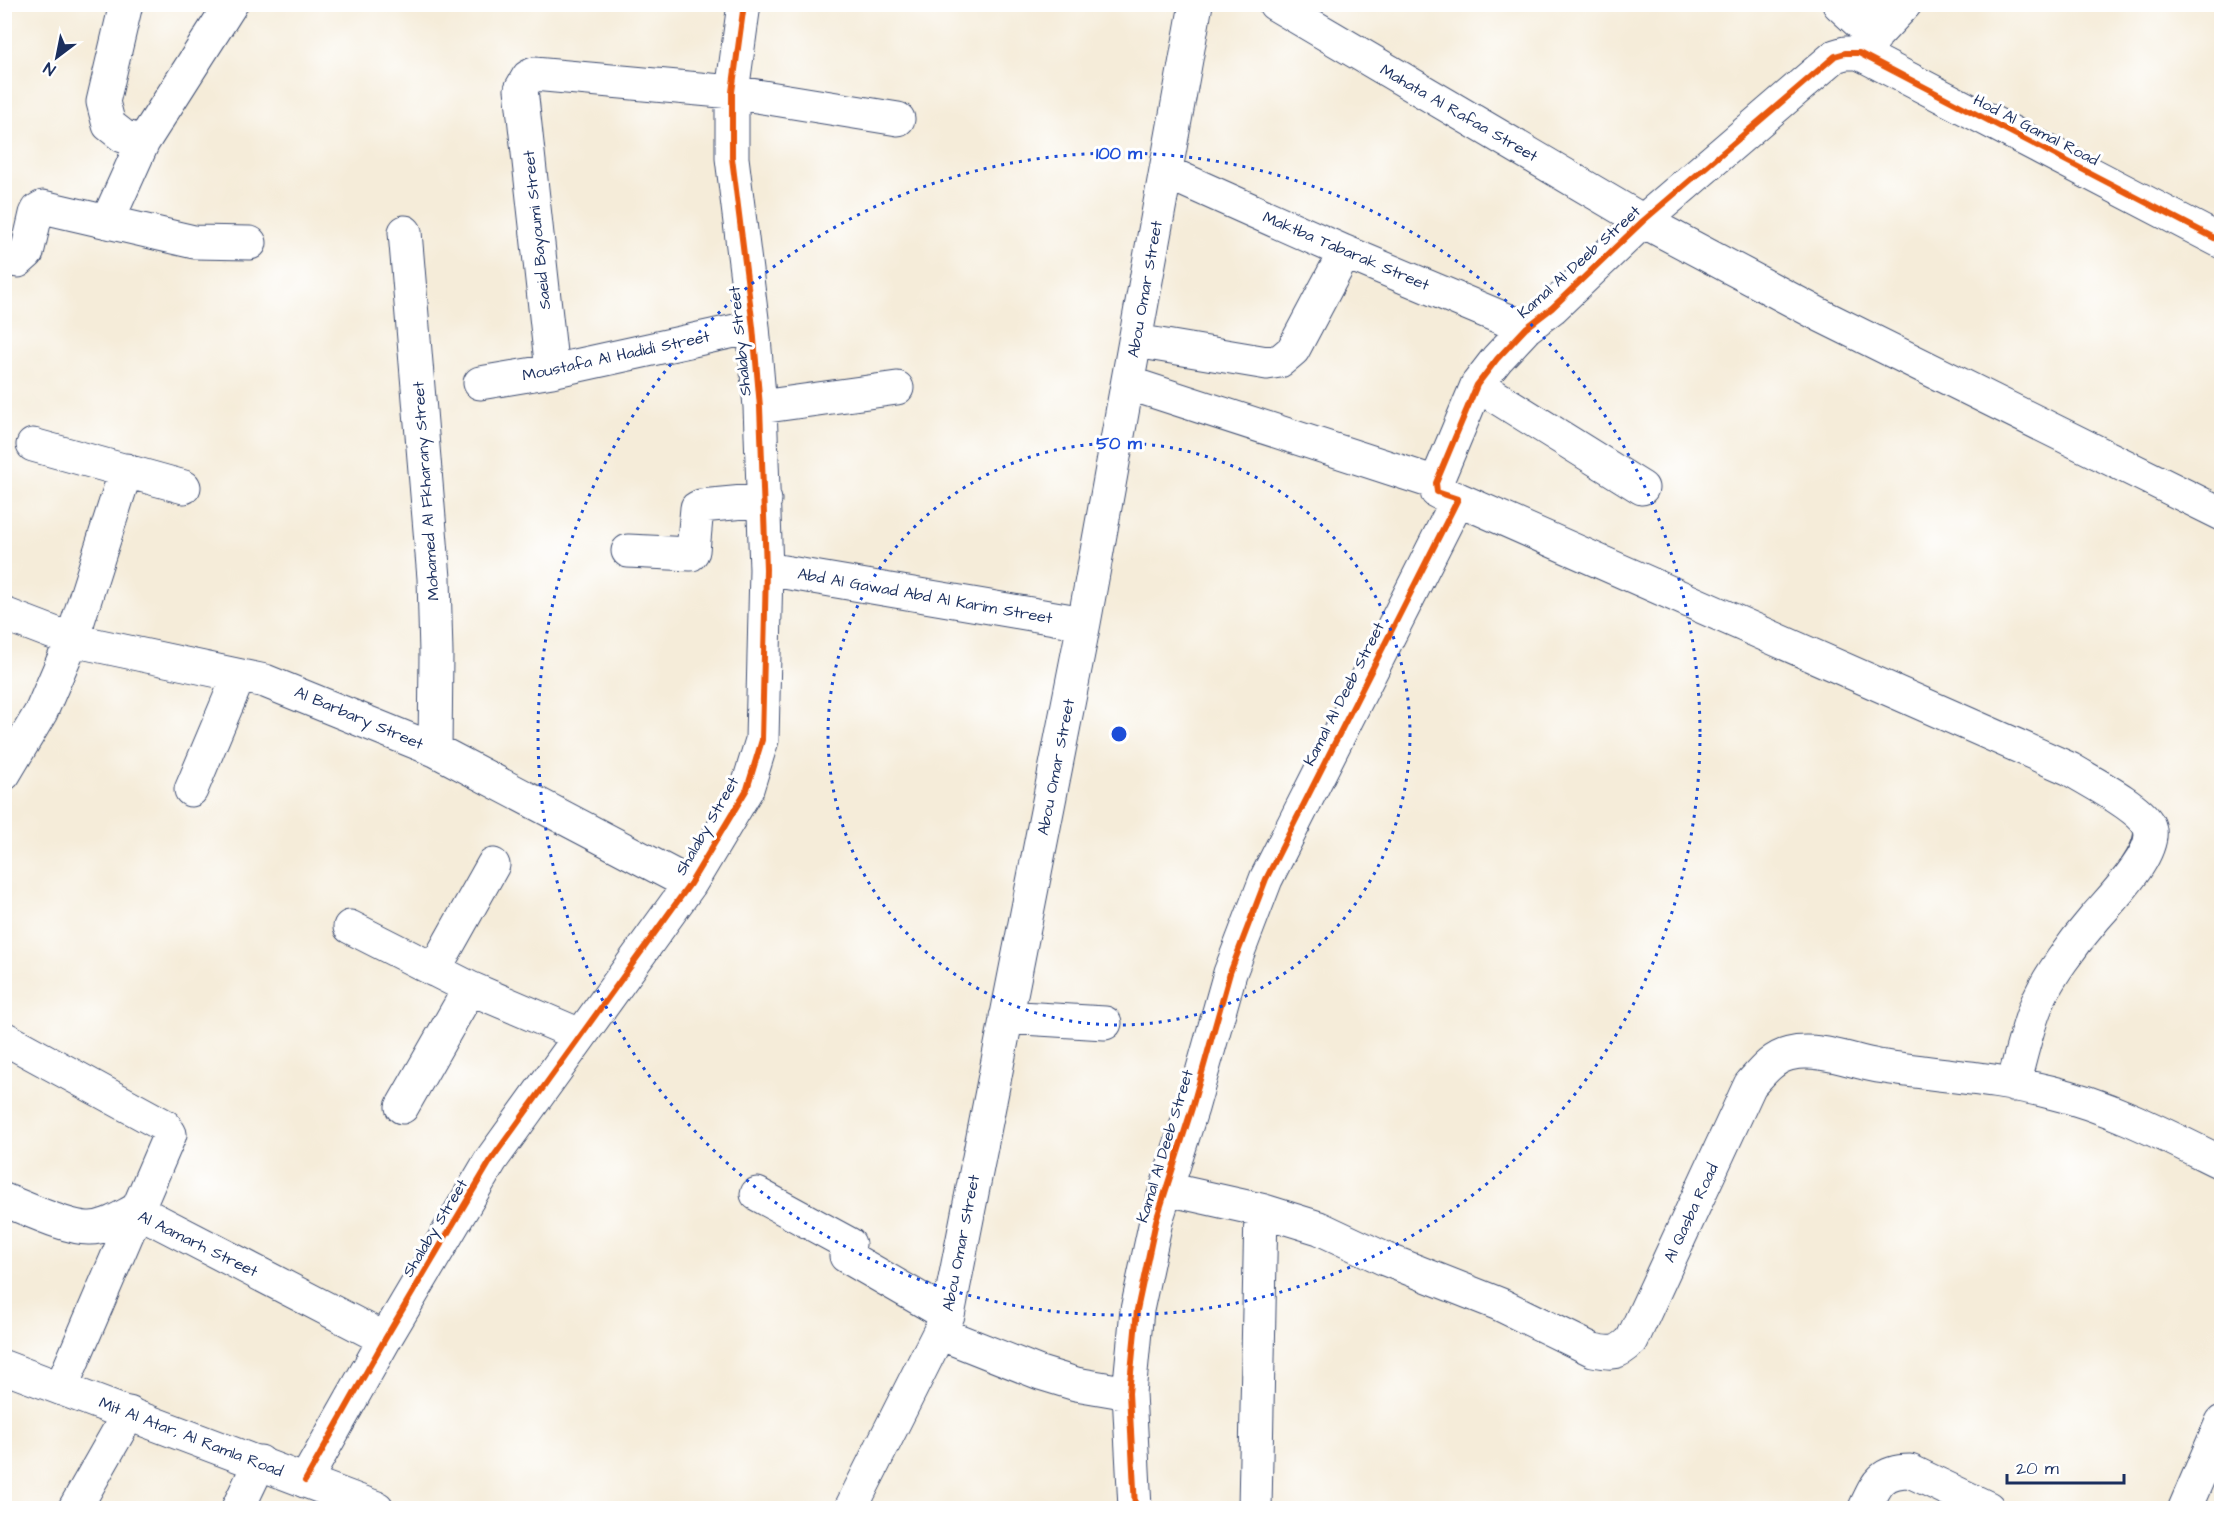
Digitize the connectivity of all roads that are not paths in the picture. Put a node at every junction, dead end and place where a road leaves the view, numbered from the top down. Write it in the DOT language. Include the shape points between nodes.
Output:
graph roads {
  1 [pos="126,4"];
  2 [pos="231,4"];
  3 [pos="744,4"];
  4 [pos="1196,4"];
  5 [pos="1275,4"];
  6 [pos="1839,4"];
  7 [pos="1905,4"];
  8 [pos="1856,49"];
  9 [pos="732,92"];
  10 [pos="898,119"];
  11 [pos="143,142"];
  12 [pos="1166,172"];
  13 [pos="1643,221"];
  14 [pos="107,222"];
  15 [pos="405,232"];
  16 [pos="2222,242"];
  17 [pos="250,243"];
  18 [pos="1345,252"];
  19 [pos="4,259"];
  20 [pos="753,327"];
  21 [pos="1526,328"];
  22 [pos="1136,342"];
  23 [pos="552,371"];
  24 [pos="1128,382"];
  25 [pos="480,383"];
  26 [pos="1477,385"];
  27 [pos="897,388"];
  28 [pos="760,407"];
  29 [pos="33,445"];
  30 [pos="126,471"];
  31 [pos="184,487"];
  32 [pos="1642,488"];
  33 [pos="1447,491"];
  34 [pos="765,501"];
  35 [pos="2222,514"];
  36 [pos="628,551"];
  37 [pos="766,569"];
  38 [pos="4,614"];
  39 [pos="1084,622"];
  40 [pos="72,640"];
  41 [pos="238,676"];
  42 [pos="435,750"];
  43 [pos="4,774"];
  44 [pos="191,790"];
  45 [pos="493,865"];
  46 [pos="690,884"];
  47 [pos="350,927"];
  48 [pos="434,970"];
  49 [pos="470,988"];
  50 [pos="1006,1017"];
  51 [pos="1105,1023"];
  52 [pos="580,1035"];
  53 [pos="4,1038"];
  54 [pos="2013,1085"];
  55 [pos="402,1107"];
  56 [pos="2222,1163"];
  57 [pos="1167,1189"];
  58 [pos="757,1194"];
  59 [pos="4,1200"];
  60 [pos="136,1210"];
  61 [pos="1261,1210"];
  62 [pos="944,1324"];
  63 [pos="385,1339"];
  64 [pos="7,1374"];
  65 [pos="61,1388"];
  66 [pos="1129,1393"];
  67 [pos="129,1413"];
  68 [pos="2222,1422"];
  69 [pos="260,1462"];
  70 [pos="305,1481"];
  71 [pos="75,1509"];
  72 [pos="238,1509"];
  73 [pos="377,1509"];
  74 [pos="851,1509"];
  75 [pos="1135,1509"];
  76 [pos="1255,1509"];
  77 [pos="1865,1509"];
  78 [pos="1988,1509"];
  79 [pos="2185,1509"];
  1 -- 11 [label="street" via="102,102 109,125 123,136"];
  2 -- 11 [label="street"];
  3 -- 9 [label="street, Shalaby Street"];
  4 -- 12 [label="street, Abou Omar Street"];
  5 -- 13 [label="street, Mahata Al Rafaa Street"];
  6 -- 8 [label="street, Hod Al Gamal Road"];
  7 -- 8 [label="street, Kamal Al Deeb Street"];
  8 -- 13 [label="street, Kamal Al Deeb Street"];
  8 -- 16 [label="street, Hod Al Gamal Road"];
  9 -- 10 [label="street"];
  9 -- 20 [label="street, Shalaby Street" via="732,158"];
  9 -- 23 [label="street, Saeid Bayoumi Street" via="534,74 528,77 521,90"];
  11 -- 14 [label="street"];
  12 -- 18 [label="street, Maktba Tabarak Street"];
  12 -- 22 [label="street, Abou Omar Street"];
  13 -- 21 [label="street, Kamal Al Deeb Street"];
  13 -- 35 [label="street, Mahata Al Rafaa Street" via="1822,316"];
  14 -- 17 [label="street" via="194,242"];
  14 -- 19 [label="street" via="43,207 36,214 27,253 18,261"];
  15 -- 42 [label="street, Mohamed Al Fkharany Street" via="434,578"];
  18 -- 21 [label="street, Maktba Tabarak Street"];
  18 -- 22 [label="street" via="1293,350 1280,361 1267,363"];
  20 -- 23 [label="street, Moustafa Al Hadidi Street"];
  20 -- 28 [label="street, Shalaby Street"];
  21 -- 26 [label="street, Kamal Al Deeb Street"];
  22 -- 24 [label="street, Abou Omar Street"];
  23 -- 25 [label="street, Moustafa Al Hadidi Street"];
  24 -- 33 [label="street"];
  24 -- 39 [label="street, Abou Omar Street"];
  26 -- 32 [label="street"];
  26 -- 33 [label="street, Kamal Al Deeb Street"];
  27 -- 28 [label="street"];
  28 -- 34 [label="street, Shalaby Street"];
  29 -- 30 [label="street"];
  30 -- 31 [label="street"];
  30 -- 40 [label="street"];
  33 -- 54 [label="street" via="2070,770 2122,800 2148,824 2148,848 2126,882 2064,957 2036,1005"];
  33 -- 57 [label="street, Kamal Al Deeb Street" via="1266,879 1230,973"];
  34 -- 36 [label="street" via="697,508 691,554"];
  34 -- 37 [label="street, Shalaby Street"];
  37 -- 39 [label="street, Abd Al Gawad Abd Al Karim Street"];
  37 -- 46 [label="street, Shalaby Street" via="762,740 747,789"];
  38 -- 40 [label="street, Al Barbary Street"];
  39 -- 50 [label="street, Abou Omar Street"];
  40 -- 41 [label="street, Al Barbary Street"];
  40 -- 43 [label="street" via="41,712"];
  41 -- 42 [label="street, Al Barbary Street" via="289,690"];
  41 -- 44 [label="street"];
  42 -- 46 [label="street, Al Barbary Street"];
  45 -- 48 [label="street"];
  46 -- 52 [label="street, Shalaby Street"];
  47 -- 48 [label="street"];
  48 -- 49 [label="street"];
  49 -- 52 [label="street"];
  49 -- 55 [label="street"];
  50 -- 51 [label="street"];
  50 -- 62 [label="street, Abou Omar Street"];
  52 -- 63 [label="street, Shalaby Street" via="491,1160"];
  53 -- 60 [label="street" via="165,1126 169,1139"];
  54 -- 56 [label="street, Al Qasba Road" via="2049,1091 2117,1113"];
  54 -- 61 [label="street, Al Qasba Road" via="1816,1053 1788,1054 1769,1064 1750,1085 1632,1340 1622,1351 1593,1350 1499,1304 1319,1228"];
  57 -- 61 [label="street, Al Qasba Road"];
  57 -- 66 [label="street, Kamal Al Deeb Street" via="1137,1310"];
  58 -- 62 [label="street" via="849,1244 846,1256"];
  59 -- 60 [label="street, Al Aamarh Street" via="90,1228"];
  60 -- 63 [label="street, Al Aamarh Street"];
  60 -- 65 [label="street"];
  61 -- 76 [label="street"];
  62 -- 66 [label="street" via="1040,1373"];
  62 -- 74 [label="street, Abou Omar Street"];
  63 -- 70 [label="street, Shalaby Street"];
  64 -- 65 [label="street, Mit Al Atar, Al Ramla Road"];
  65 -- 67 [label="street, Mit Al Atar, Al Ramla Road"];
  66 -- 75 [label="street, Kamal Al Deeb Street"];
  67 -- 69 [label="street, Mit Al Atar, Al Ramla Road"];
  67 -- 71 [label="street"];
  68 -- 79 [label="street"];
  69 -- 70 [label="street, Mit Al Atar, Al Ramla Road"];
  69 -- 72 [label="street"];
  70 -- 73 [label="street, Mit Al Atar, Al Ramla Road"];
  77 -- 78 [label="street" via="1878,1482 1898,1471 1910,1471"];
}
